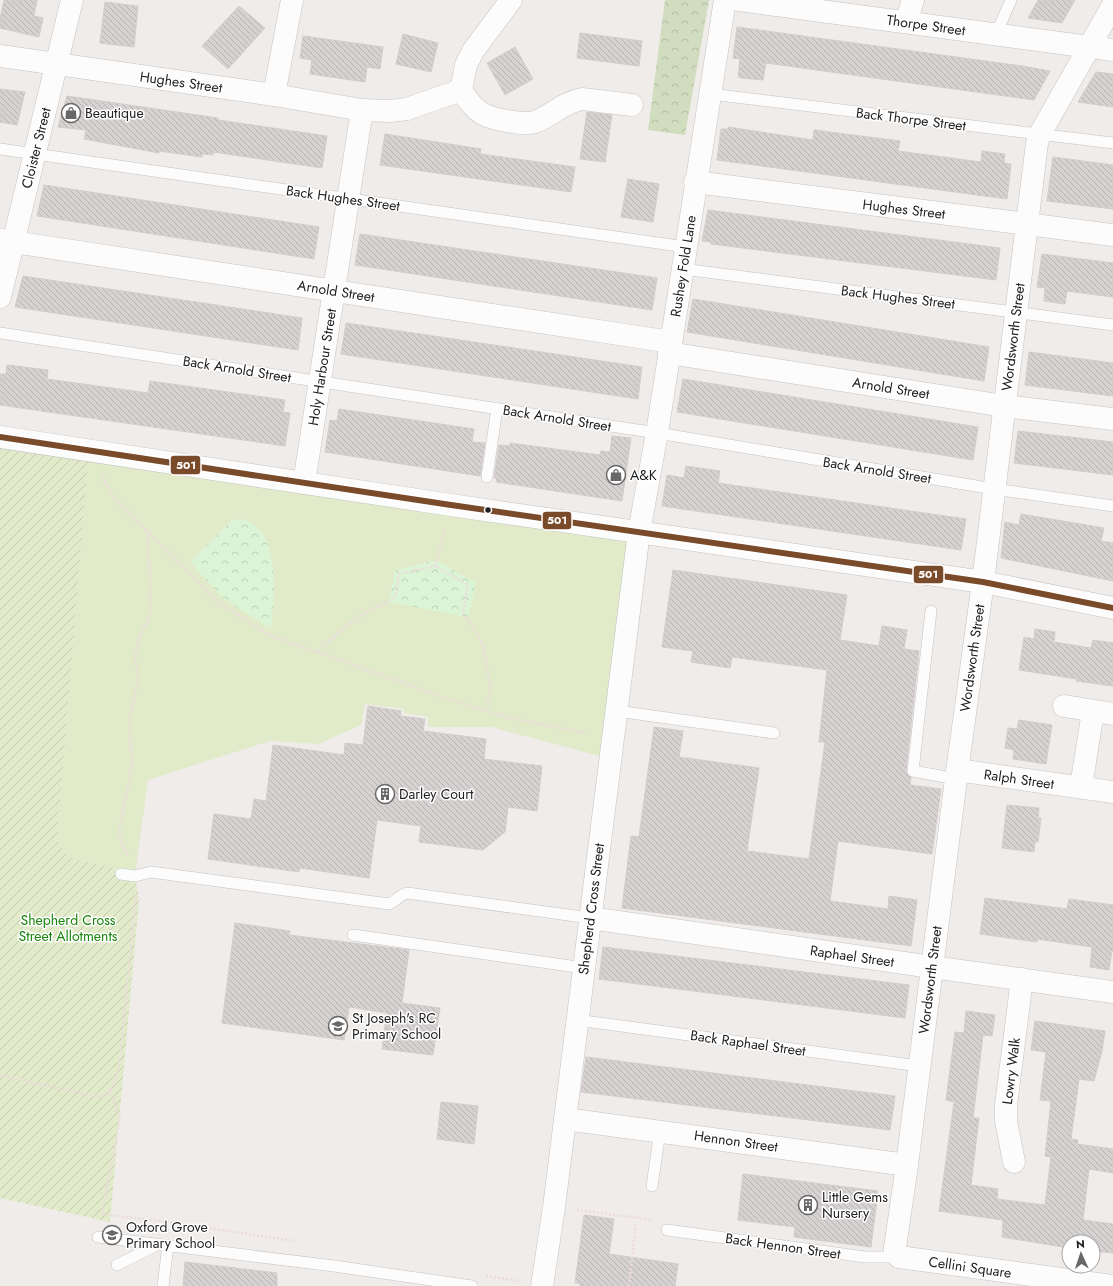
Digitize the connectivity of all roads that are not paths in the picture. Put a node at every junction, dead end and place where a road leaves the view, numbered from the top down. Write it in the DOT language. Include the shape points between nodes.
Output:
graph roads {
  1 [pos="72,0"];
  2 [pos="292,0"];
  3 [pos="511,0"];
  4 [pos="725,0"];
  5 [pos="739,0"];
  6 [pos="913,0"];
  7 [pos="1010,0"];
  8 [pos="1113,4"];
  9 [pos="818,5"];
  10 [pos="906,22"];
  11 [pos="996,34"];
  12 [pos="1090,46"];
  13 [pos="1113,50"];
  14 [pos="0,56"];
  15 [pos="57,64"];
  16 [pos="461,90"];
  17 [pos="710,94"];
  18 [pos="274,95"];
  19 [pos="632,104"];
  20 [pos="362,110"];
  21 [pos="1040,134"];
  22 [pos="1113,143"];
  23 [pos="0,149"];
  24 [pos="35,154"];
  25 [pos="695,182"];
  26 [pos="348,199"];
  27 [pos="1027,224"];
  28 [pos="1113,235"];
  29 [pos="7,241"];
  30 [pos="686,247"];
  31 [pos="683,269"];
  32 [pos="334,291"];
  33 [pos="0,296"];
  34 [pos="1016,312"];
  35 [pos="1113,325"];
  36 [pos="0,333"];
  37 [pos="670,348"];
  38 [pos="319,381"];
  39 [pos="1004,406"];
  40 [pos="497,408"];
  41 [pos="1113,419"];
  42 [pos="657,433"];
  43 [pos="0,437"];
  44 [pos="487,477"];
  45 [pos="304,483"];
  46 [pos="994,490"];
  47 [pos="1113,506"];
  48 [pos="639,532"];
  49 [pos="983,582"];
  50 [pos="1113,608"];
  51 [pos="931,611"];
  52 [pos="1064,706"];
  53 [pos="617,711"];
  54 [pos="1103,712"];
  55 [pos="774,733"];
  56 [pos="957,774"];
  57 [pos="1081,788"];
  58 [pos="1113,792"];
  59 [pos="121,874"];
  60 [pos="590,918"];
  61 [pos="353,935"];
  62 [pos="932,967"];
  63 [pos="584,968"];
  64 [pos="1022,980"];
  65 [pos="1113,992"];
  66 [pos="577,1020"];
  67 [pos="919,1066"];
  68 [pos="565,1119"];
  69 [pos="660,1131"];
  70 [pos="1014,1162"];
  71 [pos="907,1165"];
  72 [pos="652,1186"];
  73 [pos="667,1230"];
  74 [pos="98,1237"];
  75 [pos="163,1244"];
  76 [pos="899,1257"];
  77 [pos="117,1265"];
  78 [pos="971,1276"];
  79 [pos="542,1285"];
  80 [pos="164,1286"];
  81 [pos="472,1286"];
  82 [pos="1113,1286"];
  1 -- 15 [label="street, Cloister Street"];
  2 -- 18 [label="street"];
  3 -- 16 [label="street" via="473,51 466,65"];
  4 -- 17 [label="street, Rushey Fold Lane"];
  5 -- 9 [label="street, Thorpe Street"];
  6 -- 10 [label="street"];
  7 -- 11 [label="lane"];
  8 -- 12 [label="street, Wordsworth Street"];
  9 -- 10 [label="street, Thorpe Street"];
  10 -- 11 [label="street, Thorpe Street"];
  11 -- 12 [label="street, Thorpe Street"];
  12 -- 13 [label="street, Thorpe Street"];
  12 -- 21 [label="street, Wordsworth Street"];
  14 -- 15 [label="street, Hughes Street"];
  15 -- 18 [label="street, Hughes Street"];
  15 -- 24 [label="street, Cloister Street"];
  16 -- 19 [label="street" via="470,104 481,114 496,120 527,124 574,100"];
  16 -- 20 [label="street, Hughes Street" via="406,109"];
  17 -- 21 [label="lane, Back Thorpe Street"];
  17 -- 25 [label="street, Rushey Fold Lane"];
  18 -- 20 [label="street, Hughes Street"];
  20 -- 26 [label="street, Holy Harbour Street"];
  21 -- 22 [label="lane, Back Thorpe Street"];
  21 -- 27 [label="street, Wordsworth Street"];
  23 -- 24 [label="lane, Back Hughes Street"];
  24 -- 26 [label="lane, Back Hughes Street"];
  24 -- 29 [label="street, Cloister Street"];
  25 -- 27 [label="street, Hughes Street"];
  25 -- 30 [label="street, Rushey Fold Lane"];
  26 -- 30 [label="lane, Back Hughes Street"];
  26 -- 32 [label="street, Holy Harbour Street"];
  27 -- 28 [label="street, Hughes Street"];
  27 -- 34 [label="street, Wordsworth Street"];
  29 -- 32 [label="street, Arnold Street"];
  29 -- 33 [label="street, Cloister Street"];
  30 -- 31 [label="street, Rushey Fold Lane"];
  31 -- 34 [label="lane, Back Hughes Street"];
  31 -- 37 [label="street, Rushey Fold Lane"];
  32 -- 37 [label="street, Arnold Street"];
  32 -- 38 [label="street, Holy Harbour Street"];
  34 -- 35 [label="lane, Back Hughes Street"];
  34 -- 39 [label="street, Wordsworth Street"];
  36 -- 38 [label="lane, Back Arnold Street"];
  37 -- 39 [label="street, Arnold Street"];
  37 -- 42 [label="street, Rushey Fold Lane"];
  38 -- 40 [label="lane, Back Arnold Street"];
  38 -- 45 [label="street, Holy Harbour Street"];
  39 -- 41 [label="street, Arnold Street"];
  39 -- 46 [label="street, Wordsworth Street"];
  40 -- 42 [label="lane, Back Arnold Street"];
  40 -- 44 [label="lane"];
  42 -- 46 [label="lane, Back Arnold Street"];
  42 -- 48 [label="street, Rushey Fold Lane"];
  43 -- 45 [label="street"];
  45 -- 48 [label="street"];
  46 -- 47 [label="lane, Back Arnold Street"];
  46 -- 49 [label="street, Wordsworth Street"];
  48 -- 49 [label="street"];
  48 -- 53 [label="street, Shepherd Cross Street"];
  49 -- 50 [label="street"];
  49 -- 56 [label="street, Wordsworth Street"];
  51 -- 56 [label="lane" via="913,771"];
  52 -- 54 [label="street"];
  53 -- 55 [label="lane"];
  53 -- 60 [label="street, Shepherd Cross Street"];
  54 -- 57 [label="street"];
  56 -- 57 [label="street, Ralph Street"];
  56 -- 62 [label="street, Wordsworth Street"];
  57 -- 58 [label="street, Ralph Street"];
  59 -- 60 [label="lane" via="135,876 151,872 389,904 407,893"];
  60 -- 62 [label="street, Raphael Street"];
  60 -- 63 [label="street, Shepherd Cross Street"];
  61 -- 63 [label="lane"];
  62 -- 64 [label="street, Raphael Street"];
  62 -- 67 [label="street, Wordsworth Street"];
  63 -- 66 [label="street, Shepherd Cross Street"];
  64 -- 65 [label="street, Raphael Street"];
  64 -- 70 [label="street, Lowry Walk" via="1006,1105 1006,1121"];
  66 -- 67 [label="lane, Back Raphael Street"];
  66 -- 68 [label="street, Shepherd Cross Street"];
  67 -- 71 [label="street, Wordsworth Street"];
  68 -- 69 [label="street, Hennon Street"];
  68 -- 79 [label="street, Shepherd Cross Street"];
  69 -- 71 [label="street, Hennon Street"];
  69 -- 72 [label="lane"];
  71 -- 76 [label="street, Wordsworth Street" via="895,1248 895,1253"];
  73 -- 76 [label="lane, Back Hennon Street" via="865,1257"];
  74 -- 75 [label="lane"];
  75 -- 77 [label="lane"];
  75 -- 80 [label="lane"];
  75 -- 81 [label="lane"];
  76 -- 78 [label="street, Cellini Square"];
  78 -- 82 [label="street, Cellini Square"];
}
